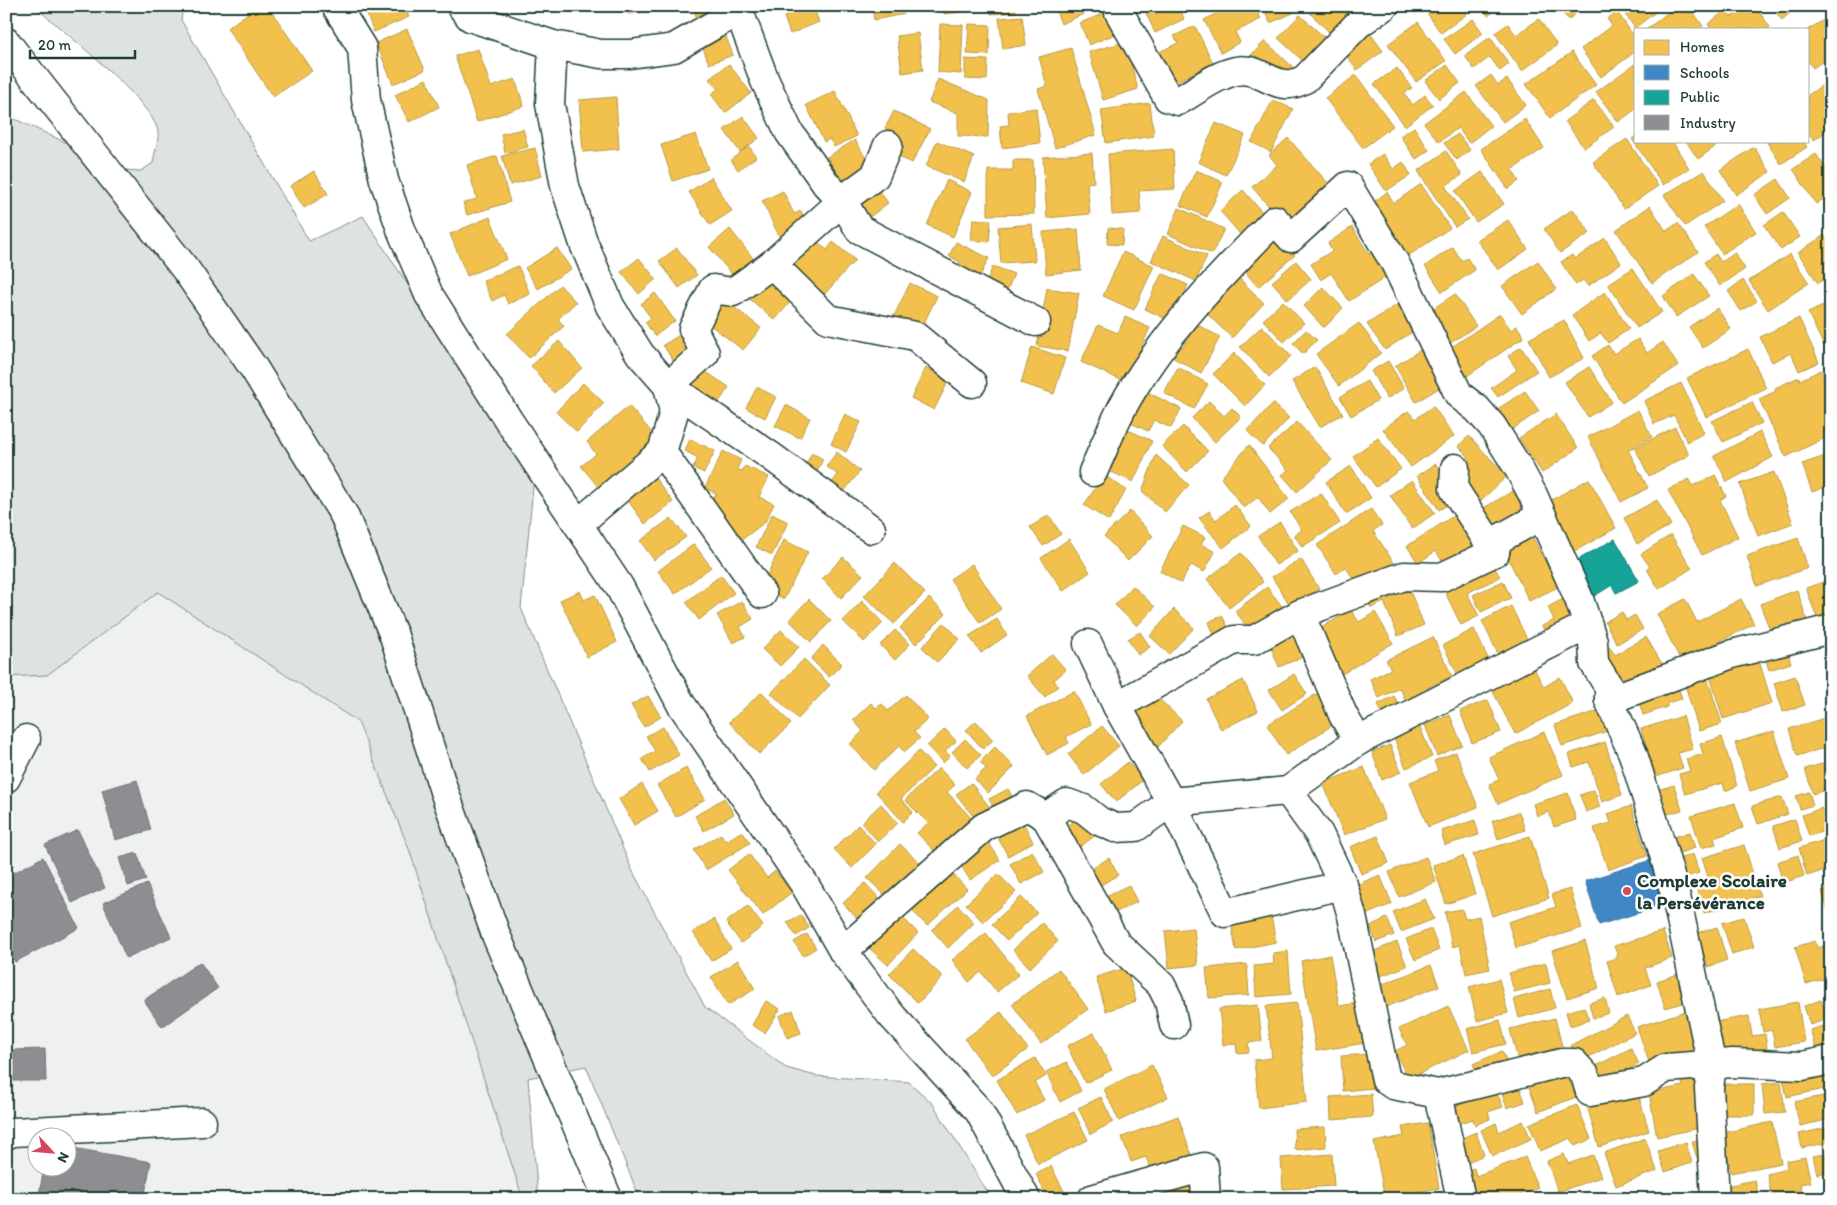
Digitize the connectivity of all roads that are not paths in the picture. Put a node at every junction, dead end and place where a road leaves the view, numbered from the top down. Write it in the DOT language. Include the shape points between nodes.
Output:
graph roads {
  1 [pos="336,6"];
  2 [pos="461,6"];
  3 [pos="1384,6"];
  4 [pos="738,9"];
  5 [pos="1119,12"];
  6 [pos="6,42"];
  7 [pos="553,45"];
  8 [pos="888,145"];
  9 [pos="843,202"];
  10 [pos="772,264"];
  11 [pos="1036,322"];
  12 [pos="972,383"];
  13 [pos="668,386"];
  14 [pos="662,452"];
  15 [pos="1455,468"];
  16 [pos="1093,472"];
  17 [pos="1541,516"];
  18 [pos="578,524"];
  19 [pos="871,529"];
  20 [pos="1496,552"];
  21 [pos="762,594"];
  22 [pos="1300,614"];
  23 [pos="1588,625"];
  24 [pos="1831,629"];
  25 [pos="1088,644"];
  26 [pos="1609,700"];
  27 [pos="1117,706"];
  28 [pos="26,739"];
  29 [pos="1358,741"];
  30 [pos="6,778"];
  31 [pos="1288,791"];
  32 [pos="1171,802"];
  33 [pos="1046,818"];
  34 [pos="1343,885"];
  35 [pos="843,951"];
  36 [pos="1174,1025"];
  37 [pos="1831,1060"];
  38 [pos="1712,1066"];
  39 [pos="1438,1094"];
  40 [pos="202,1122"];
  41 [pos="6,1135"];
  42 [pos="608,1199"];
  43 [pos="1026,1199"];
  44 [pos="1092,1199"];
  45 [pos="1206,1199"];
  46 [pos="1461,1199"];
  47 [pos="1715,1199"];
  1 -- 18 [label="street" via="362,48 366,100 384,180 429,295"];
  2 -- 7 [label="street" via="470,17"];
  3 -- 5 [label="street" via="1358,24 1297,84 1282,85 1238,70 1178,101 1168,98"];
  4 -- 7 [label="street" via="674,48 601,54"];
  4 -- 9 [label="street" via="789,132"];
  6 -- 42 [label="street" via="186,270 255,370 344,515 394,636 496,935"];
  7 -- 13 [label="street" via="550,104 565,186 576,219 610,306 640,354"];
  8 -- 9 [label="street" via="875,176"];
  9 -- 10 [label="street"];
  9 -- 11 [label="street" via="859,229"];
  10 -- 12 [label="street" via="828,319 915,336"];
  10 -- 13 [label="street" via="733,292 713,289 692,329 705,353"];
  13 -- 14 [label="street" via="674,412"];
  13 -- 19 [label="street"];
  14 -- 18 [label="street"];
  14 -- 21 [label="street"];
  15 -- 20 [label="street" via="1454,489"];
  16 -- 17 [label="street" via="1124,406 1147,369 1178,324 1226,269 1275,220 1291,238 1348,186 1395,263 1459,395 1492,426 1533,495"];
  17 -- 20 [label="street" via="1497,540"];
  17 -- 23 [label="street"];
  18 -- 35 [label="street" via="619,586 681,704 805,885"];
  20 -- 22 [label="street" via="1442,577 1404,576"];
  22 -- 27 [label="street" via="1254,640 1234,640"];
  22 -- 29 [label="street" via="1343,715"];
  23 -- 26 [label="street" via="1594,663 1609,687"];
  23 -- 29 [label="street"];
  24 -- 26 [label="street" via="1732,654"];
  25 -- 27 [label="street"];
  26 -- 38 [label="street" via="1633,754 1663,851 1677,901"];
  27 -- 32 [label="street"];
  28 -- 30 [label="street"];
  29 -- 31 [label="street"];
  31 -- 32 [label="street"];
  31 -- 34 [label="street" via="1320,834"];
  32 -- 33 [label="street" via="1136,826 1115,828 1084,809 1067,803"];
  32 -- 34 [label="street" via="1225,913"];
  33 -- 35 [label="street" via="1027,806 984,827"];
  33 -- 36 [label="street" via="1116,943 1161,985"];
  34 -- 39 [label="street" via="1386,1080 1393,1085"];
  35 -- 43 [label="street" via="891,1015 979,1110"];
  37 -- 38 [label="street" via="1802,1066 1733,1063"];
  38 -- 39 [label="street" via="1666,1068 1644,1082 1590,1092 1585,1075 1574,1063 1561,1064"];
  38 -- 47 [label="street"];
  39 -- 46 [label="street"];
  40 -- 41 [label="street" via="13,1132"];
  44 -- 45 [label="street" via="1204,1167"];
}
